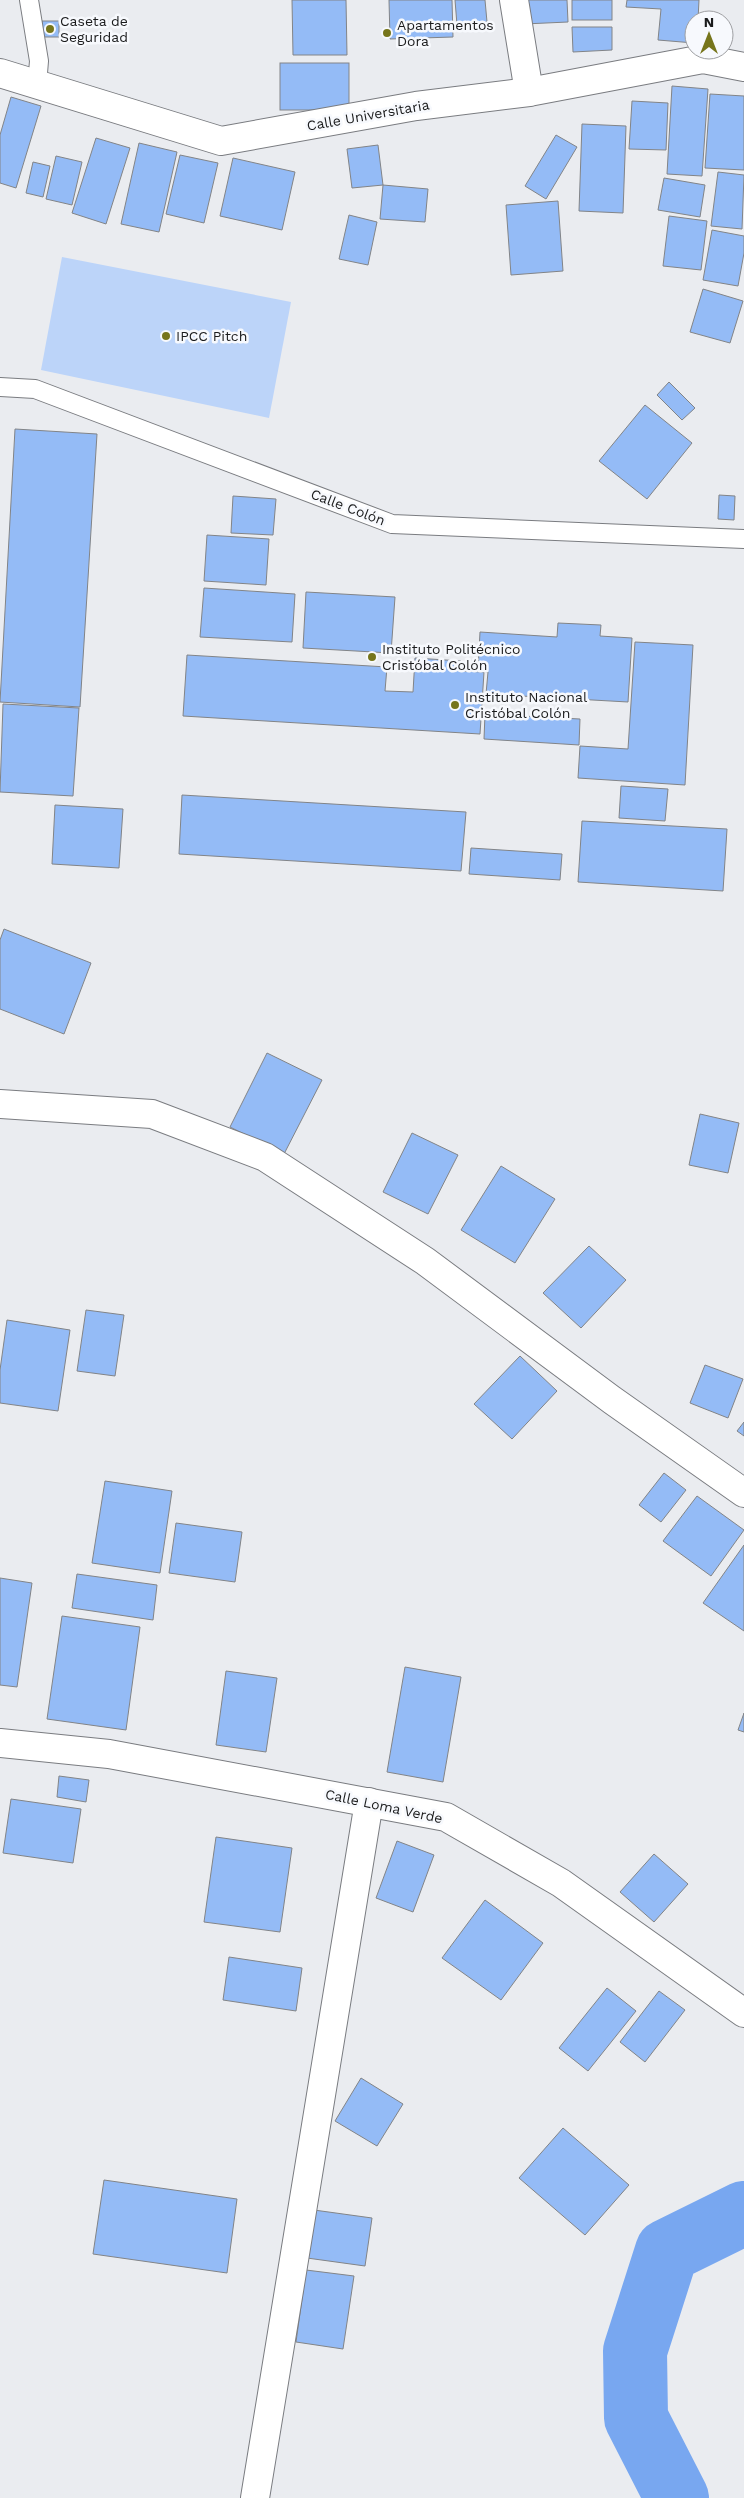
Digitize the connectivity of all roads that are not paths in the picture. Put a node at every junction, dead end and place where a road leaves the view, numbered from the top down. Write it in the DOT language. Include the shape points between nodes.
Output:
graph roads {
  1 [pos="29,0"];
  2 [pos="514,0"];
  3 [pos="744,67"];
  4 [pos="0,73"];
  5 [pos="37,85"];
  6 [pos="529,92"];
  7 [pos="0,387"];
  8 [pos="744,539"];
  9 [pos="0,1104"];
  10 [pos="744,1493"];
  11 [pos="0,1743"];
  12 [pos="369,1802"];
  13 [pos="739,2003"];
  14 [pos="255,2498"];
  1 -- 5 [label="lane" via="39,61"];
  2 -- 6 [label="street"];
  3 -- 6 [label="street, Calle Universitaria" via="703,59"];
  4 -- 5 [label="street, Calle Universitaria"];
  5 -- 6 [label="street, Calle Universitaria" via="221,141 416,106"];
  7 -- 8 [label="lane, Calle Colón" via="35,389 392,524"];
  9 -- 10 [label="street" via="152,1114 265,1157 425,1261"];
  11 -- 12 [label="street, Calle Loma Verde" via="109,1754"];
  12 -- 13 [label="street, Calle Loma Verde" via="446,1818 560,1883"];
  12 -- 14 [label="street"];
}
